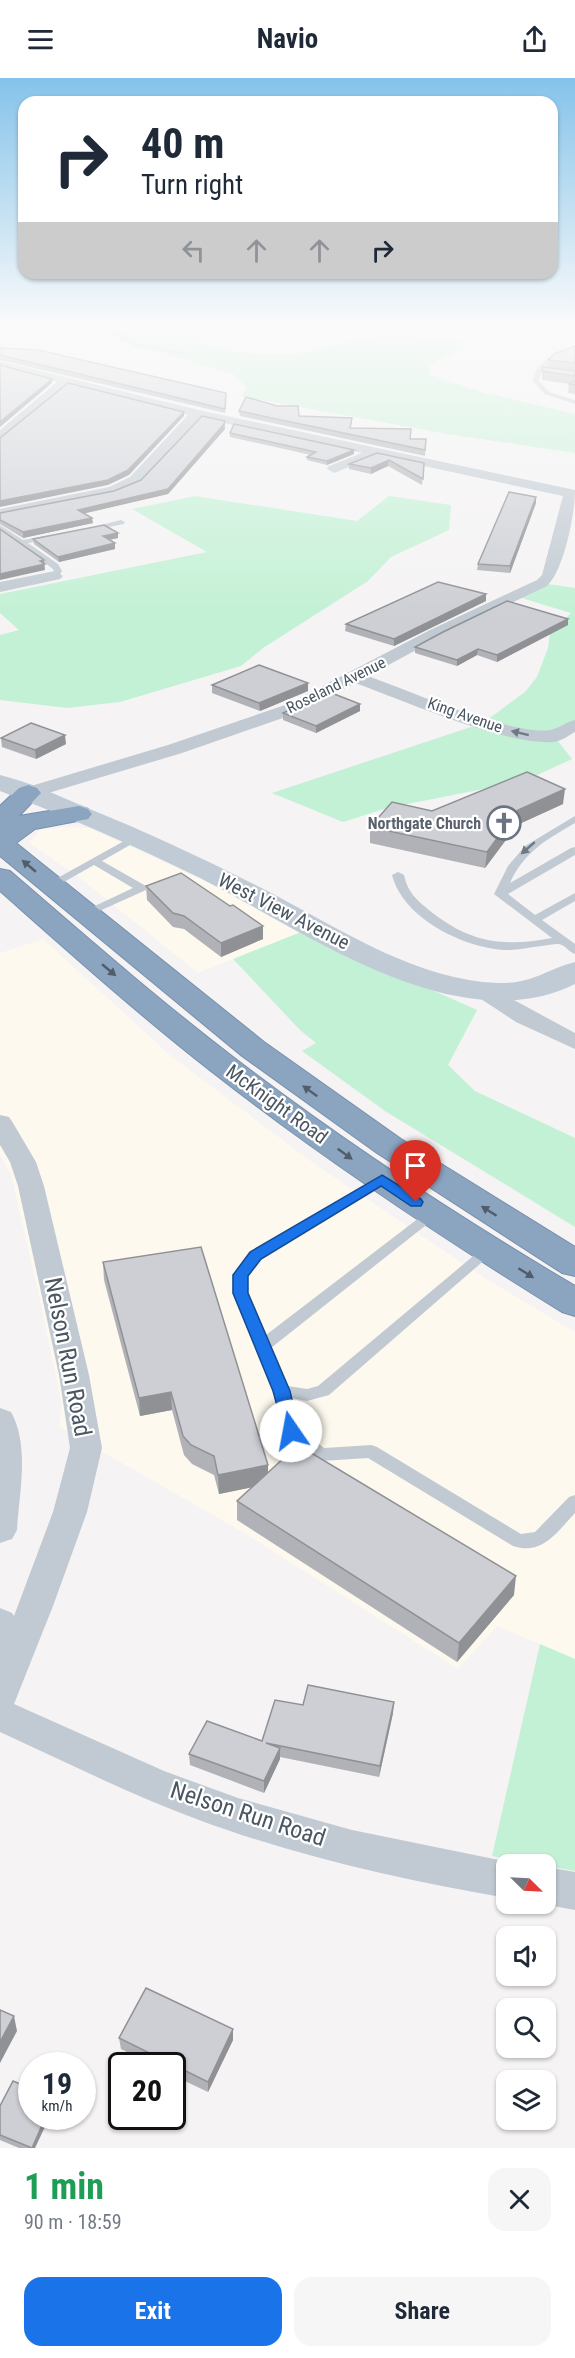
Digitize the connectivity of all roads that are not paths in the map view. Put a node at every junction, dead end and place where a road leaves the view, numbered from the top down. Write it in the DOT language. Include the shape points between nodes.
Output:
graph roads {
  1 [pos="19,421"];
  2 [pos="190,421"];
  3 [pos="230,421"];
  4 [pos="0,437"];
  5 [pos="375,452"];
  6 [pos="334,469"];
  7 [pos="0,513"];
  8 [pos="121,522"];
  9 [pos="0,527"];
  10 [pos="79,531"];
  11 [pos="58,536"];
  12 [pos="22,542"];
  13 [pos="55,576"];
  14 [pos="0,587"];
  15 [pos="354,677"];
  16 [pos="575,725"];
  17 [pos="0,782"];
  18 [pos="28,793"];
  19 [pos="0,796"];
  20 [pos="79,814"];
  21 [pos="575,819"];
  22 [pos="0,827"];
  23 [pos="133,839"];
  24 [pos="0,842"];
  25 [pos="575,850"];
  26 [pos="94,861"];
  27 [pos="398,875"];
  28 [pos="0,877"];
  29 [pos="51,885"];
  30 [pos="500,894"];
  31 [pos="575,896"];
  32 [pos="86,914"];
  33 [pos="534,920"];
  34 [pos="561,940"];
  35 [pos="575,950"];
  36 [pos="575,971"];
  37 [pos="486,992"];
  38 [pos="575,1042"];
  39 [pos="0,1123"];
  40 [pos="382,1179"];
  41 [pos="433,1214"];
  42 [pos="489,1250"];
  43 [pos="575,1264"];
  44 [pos="575,1303"];
  45 [pos="263,1346"];
  46 [pos="282,1391"];
  47 [pos="0,1420"];
  48 [pos="575,1502"];
  49 [pos="0,1530"];
  50 [pos="0,1623"];
  51 [pos="16,1656"];
  52 [pos="0,1695"];
  53 [pos="0,1714"];
  54 [pos="496,1877"];
  55 [pos="556,1888"];
  56 [pos="575,1891"];
  1 -- 4 [label="street"];
  2 -- 7 [label="street" via="130,484"];
  3 -- 5 [label="street"];
  5 -- 6 [label="street"];
  5 -- 15 [label="street, Roseland Avenue" via="571,493 547,580"];
  8 -- 10 [label="lane"];
  9 -- 12 [label="lane"];
  11 -- 12 [label="lane"];
  12 -- 13 [label="lane" via="55,566"];
  13 -- 14 [label="street"];
  16 -- 15 [label="street, King Avenue, one-way" via="554,736 528,735"];
  15 -- 18 [label="street, Roseland Avenue" via="275,715"];
  17 -- 18 [label="street, West View Avenue"];
  18 -- 19 [label="highway"];
  18 -- 20 [label="street, West View Avenue"];
  18 -- 22 [label="highway"];
  20 -- 23 [label="street, West View Avenue"];
  20 -- 24 [label="highway" via="27,822"];
  21 -- 30 [label="lane, one-way" via="526,847 509,871"];
  23 -- 26 [label="lane"];
  23 -- 37 [label="street, West View Avenue" via="383,959 435,980"];
  29 -- 24 [label="highway, McKnight Road, one-way"];
  25 -- 30 [label="lane"];
  26 -- 29 [label="lane"];
  26 -- 32 [label="lane" via="142,888"];
  27 -- 34 [label="lane" via="402,894 455,934 501,947 526,948"];
  28 -- 40 [label="highway, McKnight Road, one-way" via="221,1063"];
  29 -- 32 [label="highway, McKnight Road"];
  30 -- 33 [label="lane"];
  31 -- 33 [label="lane"];
  43 -- 32 [label="highway, McKnight Road, one-way" via="322,1099 254,1050"];
  33 -- 34 [label="lane"];
  34 -- 35 [label="lane"];
  36 -- 37 [label="street, West View Avenue" via="533,990"];
  37 -- 38 [label="street" via="524,1017"];
  39 -- 51 [label="street, Nelson Run Road" via="23,1162 31,1186 74,1375 86,1448 69,1512"];
  40 -- 41 [label="highway, McKnight Road"];
  40 -- 45 [label="lane" via="256,1255 240,1275 240,1293"];
  41 -- 42 [label="highway, McKnight Road"];
  41 -- 45 [label="lane"];
  42 -- 44 [label="highway, McKnight Road, one-way"];
  42 -- 46 [label="lane" via="323,1391 307,1395"];
  45 -- 46 [label="lane"];
  46 -- 48 [label="lane" via="291,1431 321,1455 371,1451 519,1541 540,1539"];
  47 -- 49 [label="street" via="6,1460"];
  50 -- 51 [label="street"];
  51 -- 52 [label="street, Nelson Run Road"];
  53 -- 54 [label="street, Nelson Run Road" via="200,1803 297,1834 411,1863"];
  55 -- 56 [label="street"];
}
